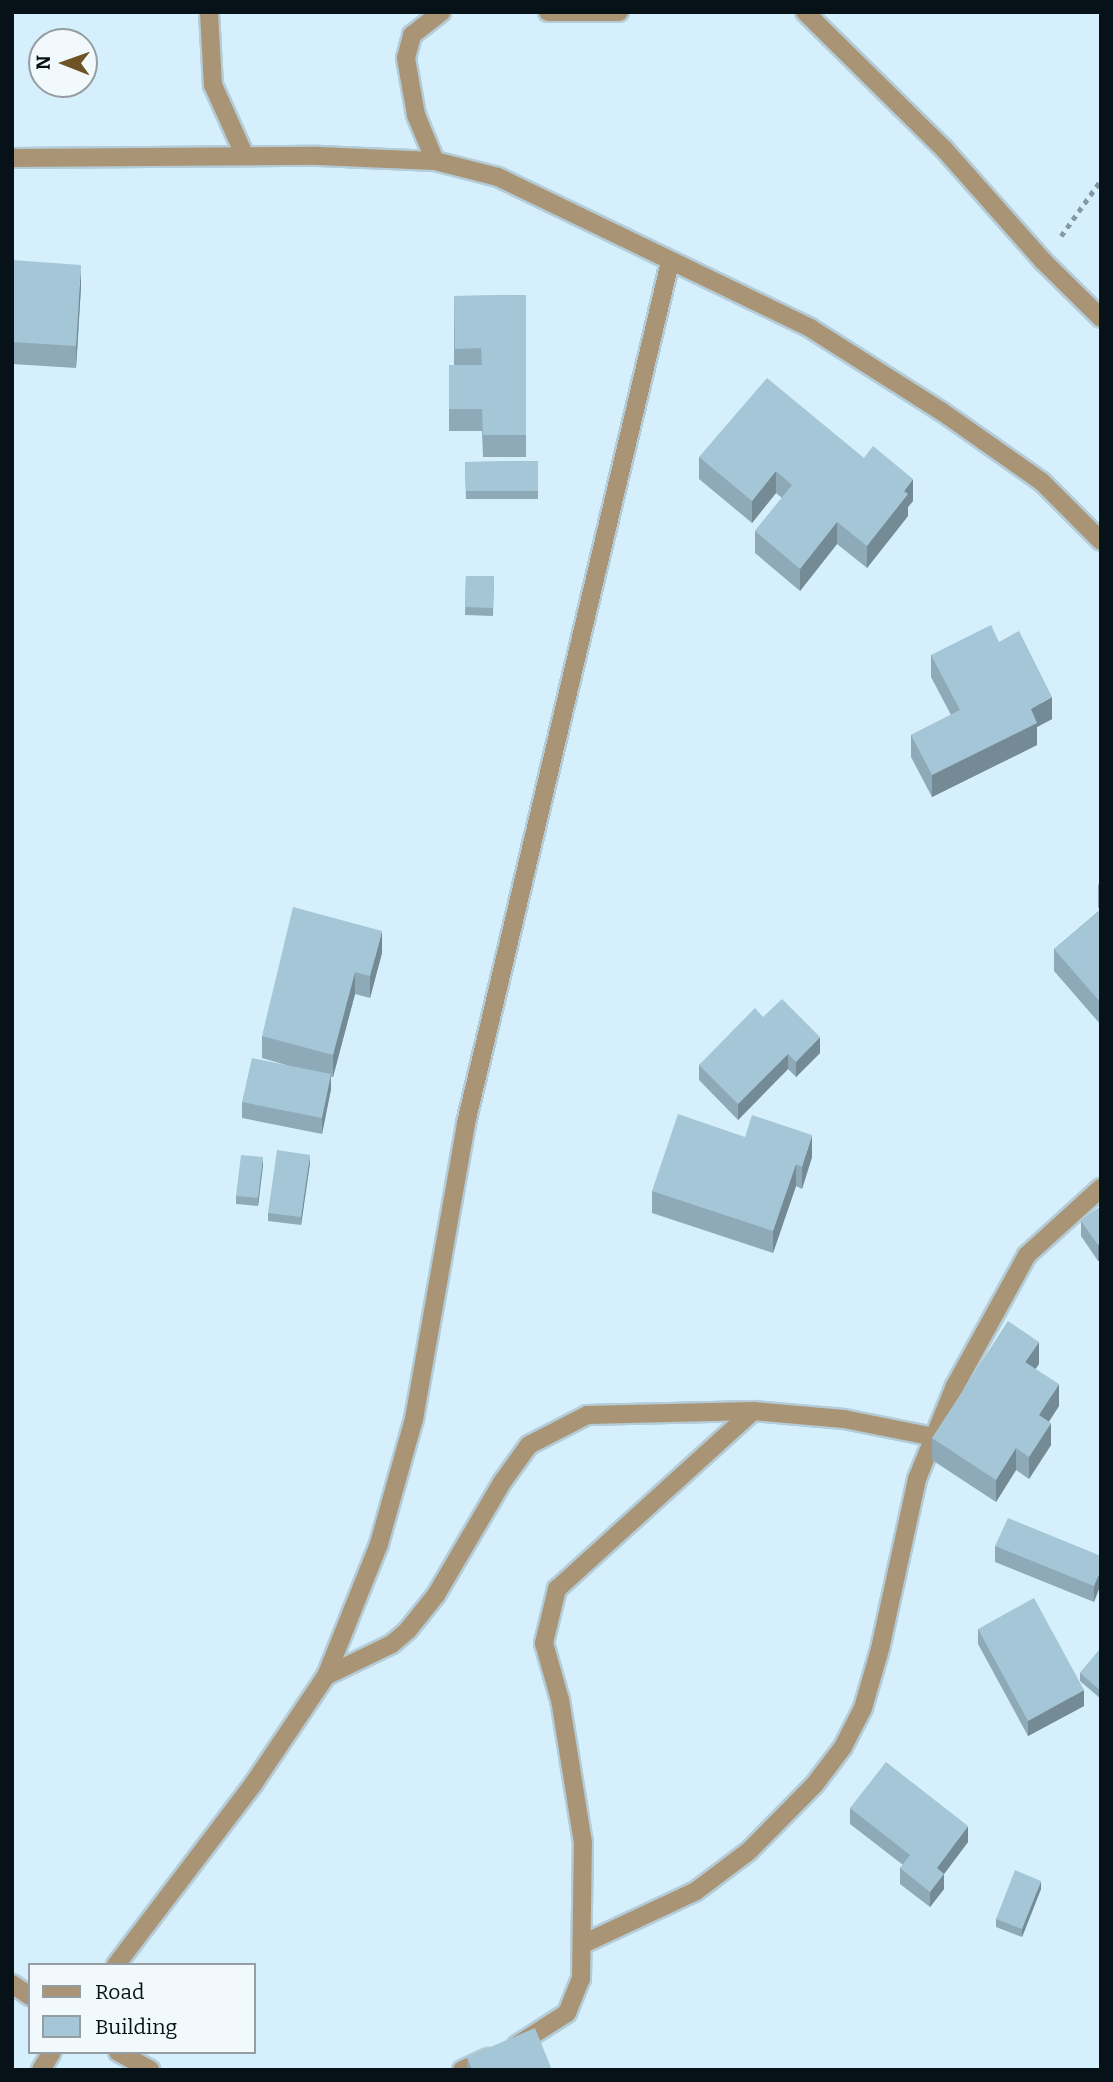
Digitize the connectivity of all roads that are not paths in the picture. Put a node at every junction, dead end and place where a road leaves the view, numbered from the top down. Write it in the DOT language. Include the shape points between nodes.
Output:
graph roads {
  1 [pos="209,12"];
  2 [pos="441,12"];
  3 [pos="548,12"];
  4 [pos="619,12"];
  5 [pos="805,12"];
  6 [pos="244,154"];
  7 [pos="12,158"];
  8 [pos="435,161"];
  9 [pos="670,262"];
  10 [pos="1101,318"];
  11 [pos="1101,541"];
  12 [pos="1101,1188"];
  13 [pos="753,1410"];
  14 [pos="933,1437"];
  15 [pos="326,1676"];
  16 [pos="583,1944"];
  17 [pos="118,1963"];
  18 [pos="12,1984"];
  19 [pos="28,1995"];
  20 [pos="51,2054"];
  21 [pos="122,2054"];
  22 [pos="41,2070"];
  23 [pos="150,2070"];
  24 [pos="462,2070"];
  1 -- 6 [label="street" via="207,41 213,85"];
  2 -- 8 [label="street" via="412,35 406,58 415,115"];
  3 -- 4 [label="street"];
  5 -- 10 [label="street" via="944,149 1043,261"];
  6 -- 7 [label="street"];
  6 -- 8 [label="street"];
  8 -- 9 [label="street" via="498,177"];
  9 -- 11 [label="street" via="810,328 941,411 1042,482"];
  9 -- 15 [label="street" via="466,1123 414,1419 379,1544"];
  12 -- 14 [label="street" via="1027,1255 986,1326"];
  13 -- 14 [label="street" via="844,1419"];
  13 -- 15 [label="street" via="587,1415 552,1430 529,1446 503,1481 436,1595 408,1630 393,1644"];
  13 -- 16 [label="street" via="557,1589 544,1643 560,1700 583,1843"];
  14 -- 16 [label="street" via="917,1479 863,1708 843,1747 815,1784 749,1851 696,1891"];
  15 -- 17 [label="street" via="254,1783"];
  16 -- 24 [label="street" via="580,1979 567,2013 527,2040"];
  18 -- 19 [label="street"];
  20 -- 22 [label="street"];
  21 -- 23 [label="street"];
}
